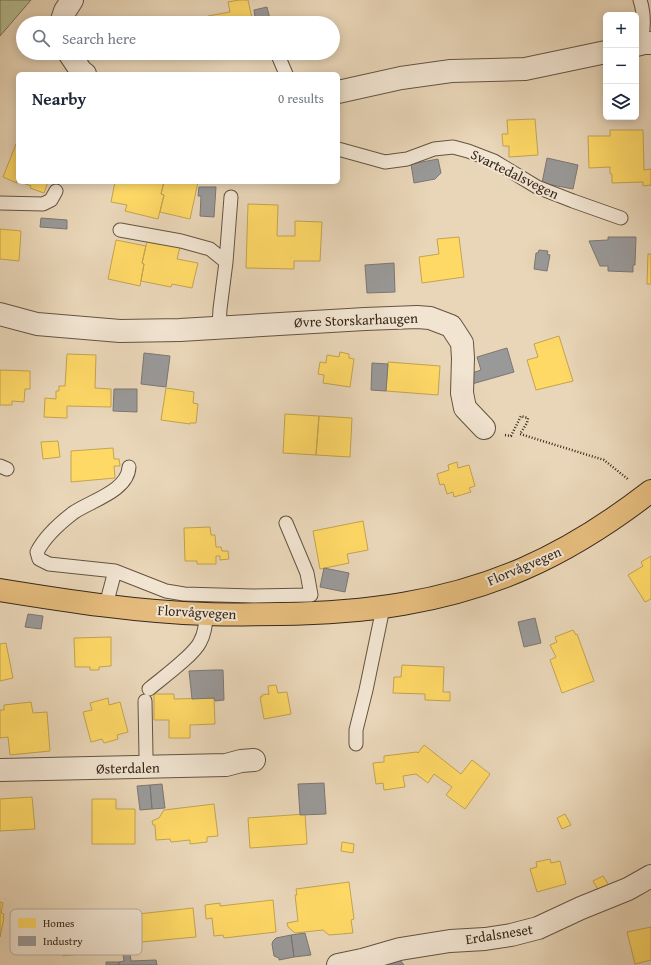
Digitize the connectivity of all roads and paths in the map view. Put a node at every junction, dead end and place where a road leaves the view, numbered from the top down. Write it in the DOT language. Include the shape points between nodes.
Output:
graph roads {
  1 [pos="72,0"];
  2 [pos="640,0"];
  3 [pos="64,16"];
  4 [pos="642,44"];
  5 [pos="603,53"];
  6 [pos="73,60"];
  7 [pos="279,60"];
  8 [pos="83,72"];
  9 [pos="285,72"];
  10 [pos="340,92"];
  11 [pos="340,150"];
  12 [pos="56,191"];
  13 [pos="231,197"];
  14 [pos="0,203"];
  15 [pos="621,218"];
  16 [pos="120,230"];
  17 [pos="226,262"];
  18 [pos="0,314"];
  19 [pos="219,327"];
  20 [pos="484,428"];
  21 [pos="129,467"];
  22 [pos="643,487"];
  23 [pos="286,523"];
  24 [pos="115,571"];
  25 [pos="0,590"];
  26 [pos="106,605"];
  27 [pos="383,608"];
  28 [pos="206,614"];
  29 [pos="356,744"];
  30 [pos="254,760"];
  31 [pos="144,768"];
  32 [pos="0,770"];
  33 [pos="651,876"];
  34 [pos="338,965"];
  1 -- 3 [label="street"];
  2 -- 4 [label="lane" via="644,28"];
  5 -- 10 [label="street" via="525,69 451,71 401,78"];
  6 -- 8 [label="street"];
  7 -- 9 [label="lane"];
  11 -- 15 [label="lane, Svartedalsvegen" via="386,162 407,159 434,149 461,149 494,161 537,187"];
  12 -- 14 [label="lane" via="51,200 42,204"];
  13 -- 17 [label="lane"];
  16 -- 17 [label="lane" via="210,249"];
  17 -- 19 [label="lane"];
  18 -- 19 [label="street, Øvre Storskarhaugen" via="37,324 120,331"];
  19 -- 20 [label="street, Øvre Storskarhaugen" via="417,317 441,322 451,326 462,343 462,393 465,408"];
  20 -- 22 [label="path" via="511,436 521,416 528,418 520,434 604,460"];
  21 -- 24 [label="lane, Florvågvegen" via="127,478 123,482 73,513 42,541 37,552 39,559 49,564"];
  22 -- 27 [label="main road, Florvågvegen" via="605,525 522,569 470,588"];
  23 -- 24 [label="lane, Florvågvegen" via="307,573 311,595 184,594 166,591"];
  24 -- 26 [label="lane"];
  25 -- 26 [label="main road, Florvågvegen"];
  26 -- 28 [label="main road, Florvågvegen"];
  27 -- 28 [label="main road, Florvågvegen" via="314,614"];
  27 -- 29 [label="lane" via="356,730"];
  28 -- 31 [label="lane" via="206,624 199,644 147,695"];
  30 -- 31 [label="street, Østerdalen" via="226,765"];
  31 -- 32 [label="street, Østerdalen"];
  33 -- 34 [label="street, Erdalsneset" via="628,889 538,928 511,935 400,949"];
}
